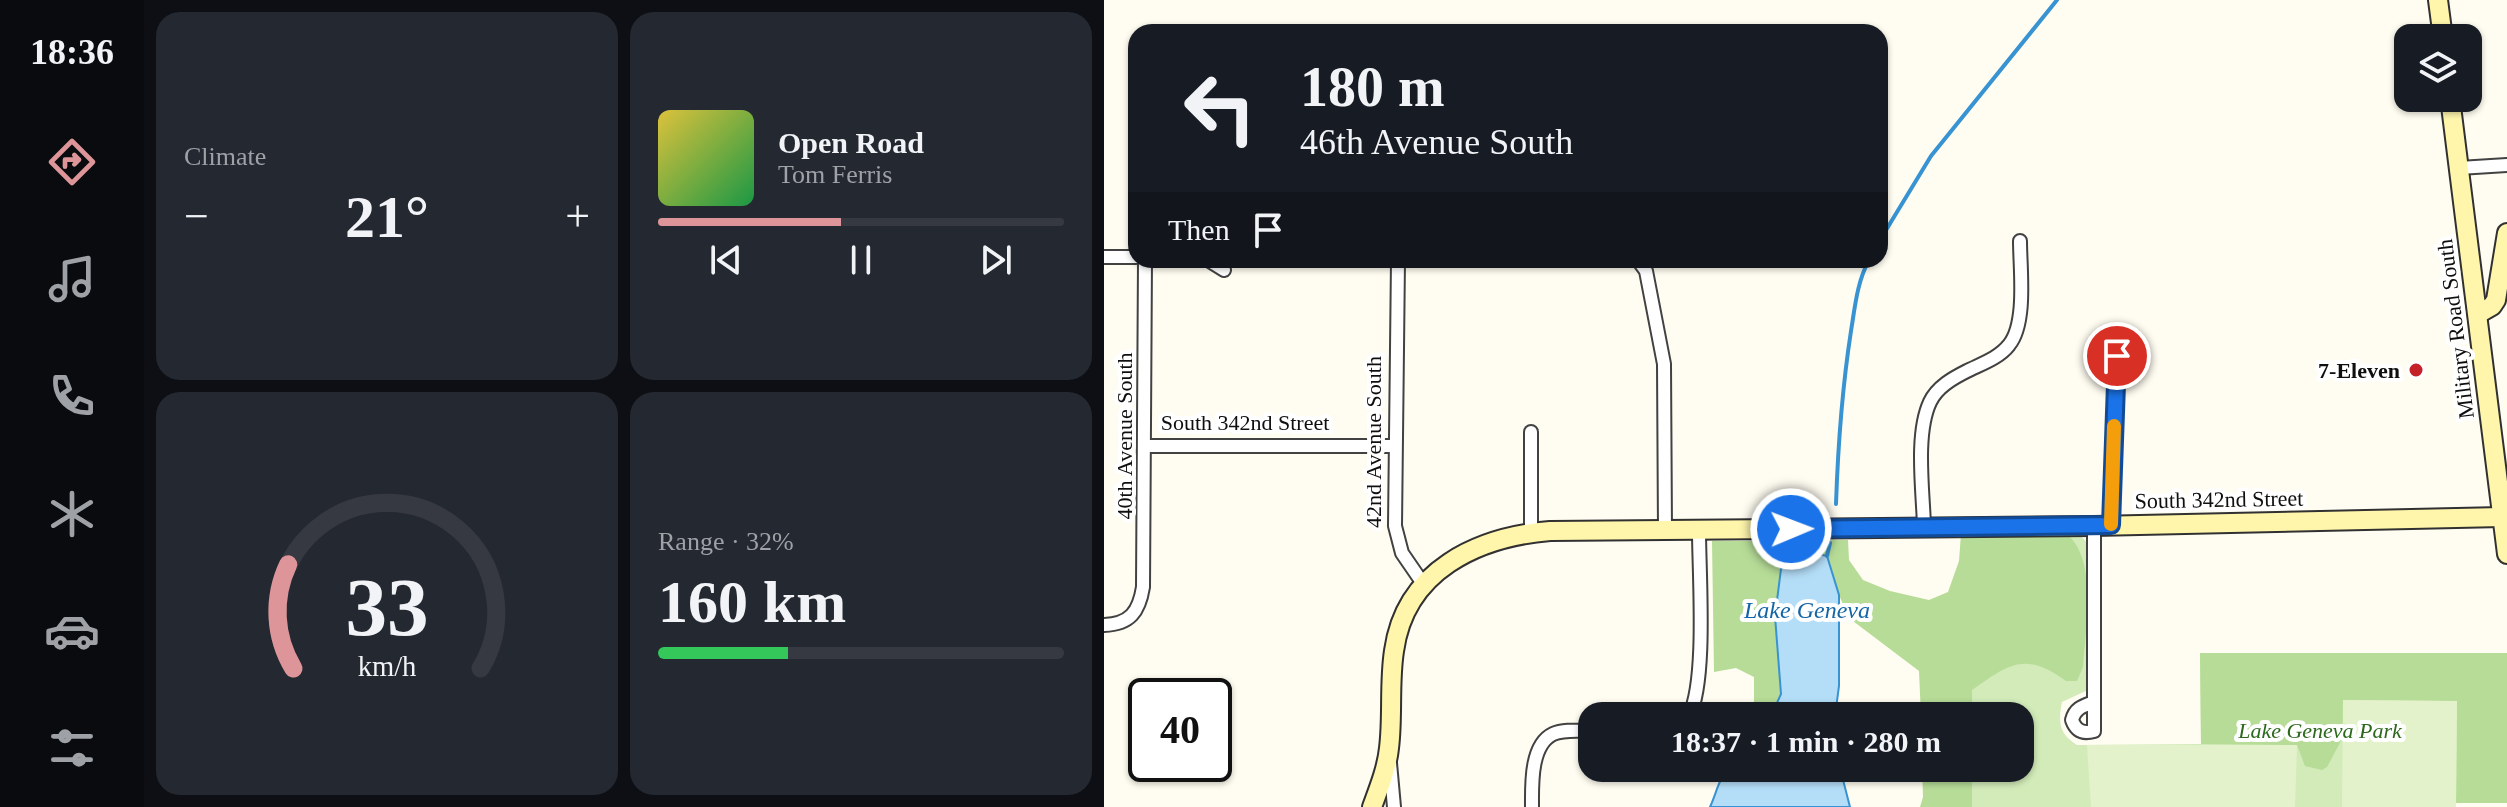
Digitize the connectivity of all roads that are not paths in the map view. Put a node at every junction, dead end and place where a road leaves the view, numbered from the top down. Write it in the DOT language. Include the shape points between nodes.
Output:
graph roads {
  1 [pos="2438,0"];
  2 [pos="2441,24"];
  3 [pos="2452,112"];
  4 [pos="2507,165"];
  5 [pos="2459,168"];
  6 [pos="2507,233"];
  7 [pos="2020,241"];
  8 [pos="1104,257"];
  9 [pos="1128,257"];
  10 [pos="1145,268"];
  11 [pos="1221,268"];
  12 [pos="1398,268"];
  13 [pos="1642,268"];
  14 [pos="1224,270"];
  15 [pos="2478,314"];
  16 [pos="2117,356"];
  17 [pos="1531,432"];
  18 [pos="1144,446"];
  19 [pos="1395,446"];
  20 [pos="2502,517"];
  21 [pos="2103,525"];
  22 [pos="1924,526"];
  23 [pos="1665,531"];
  24 [pos="1699,531"];
  25 [pos="1531,533"];
  26 [pos="2507,554"];
  27 [pos="1424,585"];
  28 [pos="1104,625"];
  29 [pos="1693,702"];
  30 [pos="2094,702"];
  31 [pos="1578,731"];
  32 [pos="1389,752"];
  33 [pos="1372,807"];
  34 [pos="1394,807"];
  35 [pos="1532,807"];
  1 -- 2 [label="street"];
  3 -- 5 [label="street, Military Road South"];
  4 -- 5 [label="street"];
  5 -- 15 [label="street, Military Road South"];
  6 -- 15 [label="street" via="2496,300"];
  7 -- 22 [label="street" via="2017,332 2000,354 1953,378 1930,401 1922,439"];
  8 -- 9 [label="street"];
  10 -- 18 [label="street, 40th Avenue South"];
  11 -- 14 [label="street"];
  12 -- 19 [label="street, 42nd Avenue South"];
  13 -- 23 [label="street" via="1664,364"];
  15 -- 20 [label="street, Military Road South"];
  16 -- 21 [label="street"];
  17 -- 25 [label="street"];
  18 -- 19 [label="street, South 342nd Street"];
  18 -- 28 [label="street, 40th Avenue South" via="1141,596 1136,611 1123,622"];
  19 -- 27 [label="street, 42nd Avenue South" via="1397,538"];
  20 -- 21 [label="street, South 342nd Street"];
  20 -- 26 [label="street, Military Road South"];
  21 -- 22 [label="street, South 342nd Street"];
  21 -- 30 [label="street"];
  22 -- 24 [label="street, South 342nd Street"];
  23 -- 24 [label="street, South 342nd Street"];
  23 -- 25 [label="street, South 342nd Street"];
  24 -- 29 [label="street"];
  25 -- 27 [label="street, South 342nd Street" via="1472,550"];
  27 -- 32 [label="street" via="1395,644"];
  31 -- 35 [label="street" via="1545,739 1535,765"];
  32 -- 33 [label="street"];
  32 -- 34 [label="street"];
}
